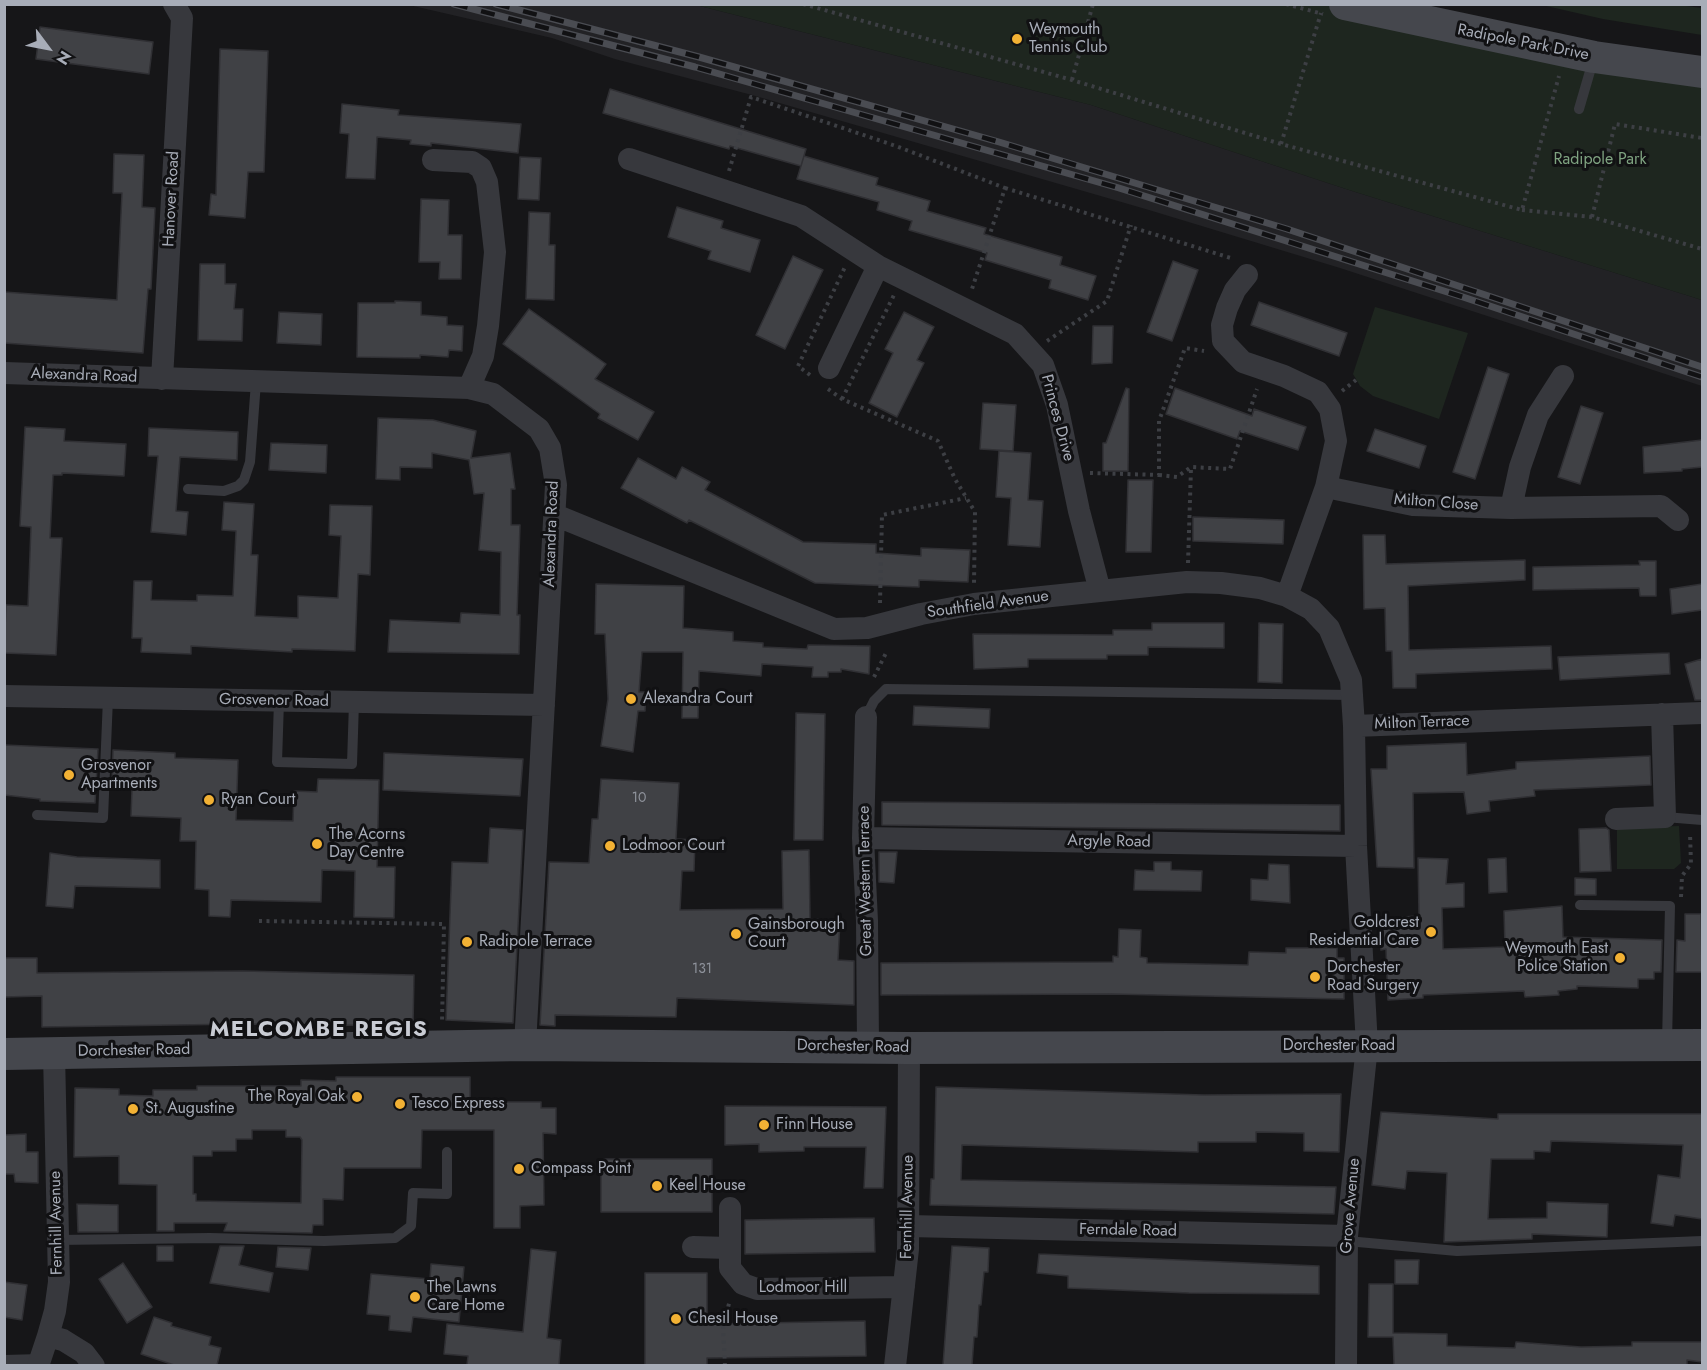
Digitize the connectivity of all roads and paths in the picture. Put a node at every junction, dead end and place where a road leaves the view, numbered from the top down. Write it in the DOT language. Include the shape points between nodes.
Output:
graph roads {
  1 [pos="803,4"];
  2 [pos="1093,4"];
  3 [pos="1333,9"];
  4 [pos="178,11"];
  5 [pos="1594,57"];
  6 [pos="1702,72"];
  7 [pos="1559,75"];
  8 [pos="1072,80"];
  9 [pos="1579,109"];
  10 [pos="1702,138"];
  11 [pos="1281,144"];
  12 [pos="629,159"];
  13 [pos="433,160"];
  14 [pos="1005,188"];
  15 [pos="724,189"];
  16 [pos="1522,210"];
  17 [pos="1592,217"];
  18 [pos="1131,225"];
  19 [pos="1702,249"];
  20 [pos="853,250"];
  21 [pos="878,266"];
  22 [pos="1247,275"];
  23 [pos="903,279"];
  24 [pos="966,310"];
  25 [pos="1223,341"];
  26 [pos="1032,352"];
  27 [pos="1264,370"];
  28 [pos="4,373"];
  29 [pos="821,376"];
  30 [pos="1563,376"];
  31 [pos="162,379"];
  32 [pos="256,382"];
  33 [pos="469,388"];
  34 [pos="842,399"];
  35 [pos="1191,468"];
  36 [pos="1072,473"];
  37 [pos="1159,475"];
  38 [pos="1326,487"];
  39 [pos="188,489"];
  40 [pos="966,498"];
  41 [pos="1511,508"];
  42 [pos="555,515"];
  43 [pos="1678,520"];
  44 [pos="1187,582"];
  45 [pos="1100,591"];
  46 [pos="1287,596"];
  47 [pos="974,604"];
  48 [pos="880,625"];
  49 [pos="1353,695"];
  50 [pos="4,696"];
  51 [pos="108,698"];
  52 [pos="279,701"];
  53 [pos="354,702"];
  54 [pos="544,705"];
  55 [pos="1702,712"];
  56 [pos="1662,714"];
  57 [pos="866,717"];
  58 [pos="1354,726"];
  59 [pos="37,815"];
  60 [pos="1665,817"];
  61 [pos="1616,819"];
  62 [pos="1702,820"];
  63 [pos="863,838"];
  64 [pos="1356,846"];
  65 [pos="1580,905"];
  66 [pos="259,921"];
  67 [pos="525,1045"];
  68 [pos="1667,1045"];
  69 [pos="1702,1045"];
  70 [pos="441,1046"];
  71 [pos="868,1046"];
  72 [pos="1367,1046"];
  73 [pos="909,1048"];
  74 [pos="54,1053"];
  75 [pos="4,1054"];
  76 [pos="447,1152"];
  77 [pos="730,1208"];
  78 [pos="909,1226"];
  79 [pos="1347,1238"];
  80 [pos="57,1240"];
  81 [pos="1702,1241"];
  82 [pos="693,1247"];
  83 [pos="729,1248"];
  84 [pos="738,1280"];
  85 [pos="904,1287"];
  86 [pos="48,1336"];
  87 [pos="4,1360"];
  88 [pos="40,1362"];
  89 [pos="94,1365"];
  90 [pos="725,1365"];
  91 [pos="895,1365"];
  92 [pos="1346,1365"];
  1 -- 8 [label="path"];
  2 -- 8 [label="path"];
  3 -- 5 [label="main road, Radipole Park Drive"];
  3 -- 11 [label="path"];
  4 -- 31 [label="street, Hanover Road"];
  5 -- 6 [label="main road, Radipole Park Drive"];
  5 -- 9 [label="lane"];
  7 -- 16 [label="path"];
  8 -- 11 [label="path"];
  10 -- 17 [label="path" via="1615,124"];
  11 -- 16 [label="path"];
  12 -- 15 [label="street, Princes Drive"];
  13 -- 33 [label="street" via="472,162 481,168 487,182 495,252 483,356"];
  14 -- 15 [label="path" via="751,97"];
  14 -- 18 [label="path"];
  14 -- 24 [label="path"];
  15 -- 20 [label="street, Princes Drive" via="801,216"];
  16 -- 17 [label="path"];
  17 -- 19 [label="path"];
  18 -- 22 [label="path" via="1234,259"];
  18 -- 26 [label="path" via="1107,301"];
  20 -- 21 [label="street, Princes Drive"];
  20 -- 29 [label="path" via="798,366"];
  21 -- 23 [label="street, Princes Drive"];
  21 -- 29 [label="street"];
  22 -- 25 [label="street" via="1227,308"];
  23 -- 24 [label="street, Princes Drive"];
  23 -- 34 [label="path"];
  24 -- 26 [label="street, Princes Drive" via="1015,334"];
  25 -- 27 [label="street" via="1243,362"];
  25 -- 37 [label="path" via="1203,352 1185,348 1159,421"];
  26 -- 36 [label="street, Princes Drive" via="1043,365 1057,405"];
  27 -- 35 [label="path" via="1230,469"];
  27 -- 38 [label="street" via="1318,392 1330,409 1336,441"];
  28 -- 31 [label="street, Alexandra Road"];
  29 -- 34 [label="path"];
  30 -- 41 [label="street" via="1538,415"];
  31 -- 32 [label="street, Alexandra Road"];
  32 -- 33 [label="street, Alexandra Road"];
  32 -- 39 [label="lane" via="250,462 244,480 224,491"];
  33 -- 42 [label="street, Alexandra Road" via="493,394 539,429 550,448 556,485"];
  34 -- 40 [label="path" via="938,441"];
  35 -- 37 [label="path" via="1177,477"];
  35 -- 44 [label="path"];
  36 -- 37 [label="path"];
  36 -- 45 [label="street, Princes Drive"];
  38 -- 41 [label="street, Milton Close" via="1413,505"];
  38 -- 46 [label="street"];
  40 -- 47 [label="path" via="975,512"];
  40 -- 48 [label="path" via="882,515"];
  41 -- 43 [label="street, Milton Close" via="1661,506"];
  42 -- 48 [label="street, Southfield Avenue" via="817,623 850,630"];
  42 -- 54 [label="street, Alexandra Road"];
  44 -- 45 [label="street, Southfield Avenue"];
  44 -- 46 [label="street, Southfield Avenue" via="1221,582"];
  45 -- 47 [label="street, Southfield Avenue"];
  46 -- 49 [label="street, Southfield Avenue" via="1311,609 1329,628 1345,662"];
  47 -- 48 [label="street, Southfield Avenue"];
  49 -- 57 [label="lane" via="886,689 874,700"];
  49 -- 58 [label="street, Southfield Avenue"];
  50 -- 51 [label="street, Grosvenor Road"];
  51 -- 52 [label="street, Grosvenor Road"];
  51 -- 59 [label="lane" via="103,818"];
  52 -- 53 [label="street, Grosvenor Road"];
  52 -- 53 [label="lane" via="277,762 352,764"];
  53 -- 54 [label="street, Grosvenor Road"];
  54 -- 67 [label="street, Alexandra Road"];
  55 -- 56 [label="street, Milton Terrace"];
  56 -- 58 [label="street, Milton Terrace"];
  56 -- 60 [label="street"];
  57 -- 63 [label="street, Great Western Terrace"];
  58 -- 64 [label="street, Milton Terrace"];
  60 -- 61 [label="street"];
  60 -- 62 [label="lane"];
  63 -- 64 [label="street, Argyle Road"];
  63 -- 71 [label="street, Great Western Terrace"];
  64 -- 72 [label="street, Milton Terrace"];
  65 -- 68 [label="lane" via="1670,906"];
  66 -- 70 [label="path" via="444,924"];
  67 -- 70 [label="main road, Dorchester Road"];
  67 -- 71 [label="main road, Dorchester Road"];
  68 -- 69 [label="main road, Dorchester Road"];
  68 -- 72 [label="main road, Dorchester Road"];
  70 -- 74 [label="main road, Dorchester Road"];
  71 -- 73 [label="main road, Dorchester Road"];
  72 -- 73 [label="main road, Dorchester Road"];
  72 -- 79 [label="street, Grove Avenue"];
  73 -- 78 [label="street, Fernhill Avenue"];
  74 -- 75 [label="main road, Dorchester Road"];
  74 -- 80 [label="street, Fernhill Avenue"];
  76 -- 80 [label="lane" via="447,1194 413,1193 411,1226 395,1238"];
  77 -- 83 [label="street, Lodmoor Hill"];
  78 -- 79 [label="street, Ferndale Road"];
  78 -- 85 [label="street, Fernhill Avenue"];
  79 -- 81 [label="lane" via="1456,1251"];
  79 -- 92 [label="street, Grove Avenue"];
  80 -- 86 [label="street, Fernhill Avenue" via="59,1282"];
  82 -- 83 [label="street"];
  83 -- 84 [label="street, Lodmoor Hill" via="730,1268"];
  84 -- 85 [label="street, Lodmoor Hill" via="757,1289"];
  84 -- 90 [label="path" via="723,1326"];
  85 -- 91 [label="street, Fernhill Avenue"];
  86 -- 88 [label="street, Fernhill Avenue"];
  86 -- 89 [label="street" via="84,1353"];
  87 -- 88 [label="lane"];
}
